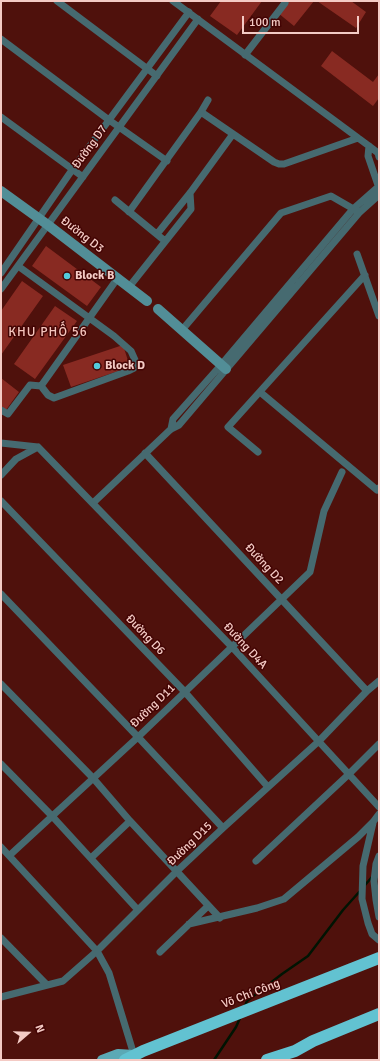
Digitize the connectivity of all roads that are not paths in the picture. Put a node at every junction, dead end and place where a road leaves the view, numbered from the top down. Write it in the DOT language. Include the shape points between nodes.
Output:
graph roads {
  1 [pos="57,1"];
  2 [pos="173,1"];
  3 [pos="285,3"];
  4 [pos="189,12"];
  5 [pos="198,19"];
  6 [pos="1,39"];
  7 [pos="245,55"];
  8 [pos="147,69"];
  9 [pos="157,76"];
  10 [pos="208,100"];
  11 [pos="202,112"];
  12 [pos="1,117"];
  13 [pos="109,120"];
  14 [pos="119,127"];
  15 [pos="233,134"];
  16 [pos="358,138"];
  17 [pos="369,146"];
  18 [pos="379,157"];
  19 [pos="167,161"];
  20 [pos="72,170"];
  21 [pos="83,177"];
  22 [pos="379,187"];
  23 [pos="1,191"];
  24 [pos="190,193"];
  25 [pos="379,195"];
  26 [pos="115,200"];
  27 [pos="356,211"];
  28 [pos="130,212"];
  29 [pos="39,219"];
  30 [pos="48,225"];
  31 [pos="156,234"];
  32 [pos="166,241"];
  33 [pos="357,254"];
  34 [pos="18,266"];
  35 [pos="1,273"];
  36 [pos="365,275"];
  37 [pos="117,279"];
  38 [pos="129,287"];
  39 [pos="1,289"];
  40 [pos="147,301"];
  41 [pos="158,309"];
  42 [pos="379,316"];
  43 [pos="90,318"];
  44 [pos="182,330"];
  45 [pos="224,367"];
  46 [pos="41,386"];
  47 [pos="260,392"];
  48 [pos="1,410"];
  49 [pos="1,443"];
  50 [pos="38,447"];
  51 [pos="258,452"];
  52 [pos="144,454"];
  53 [pos="342,472"];
  54 [pos="1,475"];
  55 [pos="379,488"];
  56 [pos="1,501"];
  57 [pos="93,503"];
  58 [pos="1,594"];
  59 [pos="282,599"];
  60 [pos="232,647"];
  61 [pos="379,681"];
  62 [pos="1,684"];
  63 [pos="184,691"];
  64 [pos="366,691"];
  65 [pos="138,736"];
  66 [pos="319,741"];
  67 [pos="379,744"];
  68 [pos="1,764"];
  69 [pos="349,774"];
  70 [pos="93,778"];
  71 [pos="268,787"];
  72 [pos="379,807"];
  73 [pos="379,814"];
  74 [pos="52,816"];
  75 [pos="130,821"];
  76 [pos="373,822"];
  77 [pos="223,828"];
  78 [pos="1,847"];
  79 [pos="10,856"];
  80 [pos="379,856"];
  81 [pos="90,858"];
  82 [pos="256,861"];
  83 [pos="176,872"];
  84 [pos="208,906"];
  85 [pos="138,910"];
  86 [pos="220,918"];
  87 [pos="379,918"];
  88 [pos="368,923"];
  89 [pos="189,924"];
  90 [pos="1,938"];
  91 [pos="379,940"];
  92 [pos="97,951"];
  93 [pos="160,952"];
  94 [pos="379,958"];
  95 [pos="46,984"];
  96 [pos="1,996"];
  97 [pos="379,1014"];
  98 [pos="379,1020"];
  99 [pos="295,1051"];
  100 [pos="130,1057"];
  101 [pos="102,1060"];
  102 [pos="267,1060"];
  1 -- 8 [label="street"];
  2 -- 4 [label="street"];
  3 -- 7 [label="street"];
  4 -- 5 [label="street"];
  4 -- 8 [label="street, Đường D7"];
  5 -- 7 [label="street"];
  5 -- 9 [label="street, Đường D7"];
  6 -- 13 [label="street"];
  7 -- 16 [label="street"];
  8 -- 9 [label="street"];
  8 -- 13 [label="street, Đường D7"];
  9 -- 14 [label="street, Đường D7"];
  10 -- 11 [label="street"];
  11 -- 15 [label="street"];
  11 -- 19 [label="street"];
  12 -- 20 [label="street"];
  13 -- 14 [label="street"];
  13 -- 20 [label="street, Đường D7"];
  14 -- 19 [label="street"];
  14 -- 21 [label="street, Đường D7"];
  15 -- 16 [label="street" via="279,164"];
  15 -- 24 [label="street"];
  16 -- 17 [label="street"];
  17 -- 18 [label="street"];
  17 -- 22 [label="street" via="368,156"];
  19 -- 28 [label="street"];
  20 -- 21 [label="street"];
  20 -- 29 [label="street, Đường D7"];
  21 -- 30 [label="street, Đường D7"];
  22 -- 27 [label="street"];
  23 -- 29 [label="street, Đường D3"];
  24 -- 31 [label="street"];
  24 -- 32 [label="street" via="191,209"];
  25 -- 27 [label="street"];
  26 -- 28 [label="street"];
  27 -- 44 [label="street" via="331,196 281,213"];
  27 -- 45 [label="street"];
  28 -- 31 [label="street"];
  29 -- 30 [label="street, Đường D3"];
  29 -- 35 [label="street, Đường D7"];
  30 -- 34 [label="street, Đường D7"];
  30 -- 37 [label="street, Đường D3"];
  31 -- 32 [label="street"];
  32 -- 38 [label="street"];
  33 -- 36 [label="street"];
  34 -- 39 [label="street, Đường D7"];
  34 -- 43 [label="street"];
  36 -- 42 [label="street"];
  36 -- 47 [label="street"];
  37 -- 38 [label="street, Đường D3"];
  37 -- 43 [label="street"];
  38 -- 40 [label="street, Đường D3"];
  41 -- 44 [label="street"];
  43 -- 46 [label="street"];
  43 -- 46 [label="street" via="131,351 135,360 134,368 54,398"];
  44 -- 45 [label="street"];
  45 -- 52 [label="street" via="179,425 171,429"];
  46 -- 48 [label="street" via="30,384 8,414"];
  47 -- 51 [label="street" via="228,427"];
  47 -- 55 [label="street" via="377,490"];
  49 -- 50 [label="street"];
  50 -- 54 [label="street" via="16,459"];
  50 -- 57 [label="street, Đường D4A"];
  52 -- 57 [label="street"];
  52 -- 59 [label="street, Đường D2"];
  53 -- 59 [label="street, Đường D11" via="324,511 310,572"];
  56 -- 63 [label="street, Đường D6"];
  57 -- 60 [label="street, Đường D4A"];
  58 -- 65 [label="street"];
  59 -- 60 [label="street, Đường D11"];
  59 -- 64 [label="street, Đường D2"];
  60 -- 63 [label="street, Đường D11"];
  60 -- 66 [label="street, Đường D4A"];
  61 -- 64 [label="street, Đường D15"];
  62 -- 70 [label="street"];
  63 -- 65 [label="street, Đường D11"];
  63 -- 71 [label="street, Đường D6"];
  64 -- 66 [label="street, Đường D15"];
  65 -- 70 [label="street, Đường D11"];
  65 -- 77 [label="street"];
  66 -- 69 [label="street, Đường D4A"];
  66 -- 71 [label="street, Đường D15"];
  67 -- 69 [label="street"];
  68 -- 74 [label="street"];
  69 -- 72 [label="street, Đường D4A"];
  69 -- 82 [label="street"];
  70 -- 74 [label="street, Đường D11"];
  70 -- 75 [label="street"];
  71 -- 77 [label="street, Đường D15"];
  73 -- 76 [label="street"];
  74 -- 79 [label="street, Đường D11"];
  74 -- 81 [label="street"];
  75 -- 81 [label="street"];
  75 -- 83 [label="street"];
  76 -- 86 [label="street" via="284,899"];
  76 -- 88 [label="street" via="363,866 362,899"];
  77 -- 83 [label="street, Đường D15"];
  78 -- 79 [label="street"];
  79 -- 92 [label="street"];
  80 -- 87 [label="street" via="374,881"];
  81 -- 85 [label="street"];
  83 -- 84 [label="street"];
  83 -- 85 [label="street, Đường D15"];
  84 -- 86 [label="street"];
  84 -- 89 [label="street"];
  85 -- 92 [label="street, Đường D15"];
  86 -- 89 [label="street"];
  87 -- 88 [label="street"];
  88 -- 91 [label="street" via="372,934"];
  89 -- 93 [label="street"];
  90 -- 95 [label="street"];
  92 -- 95 [label="street, Đường D15" via="63,981"];
  92 -- 100 [label="street" via="109,972"];
  94 -- 100 [label="highway, Võ Chí Công"];
  95 -- 96 [label="street, Đường D15"];
  97 -- 99 [label="highway"];
  98 -- 99 [label="main road"];
  99 -- 102 [label="highway"];
  100 -- 101 [label="main road, Võ Chí Công" via="118,1054"];
}
